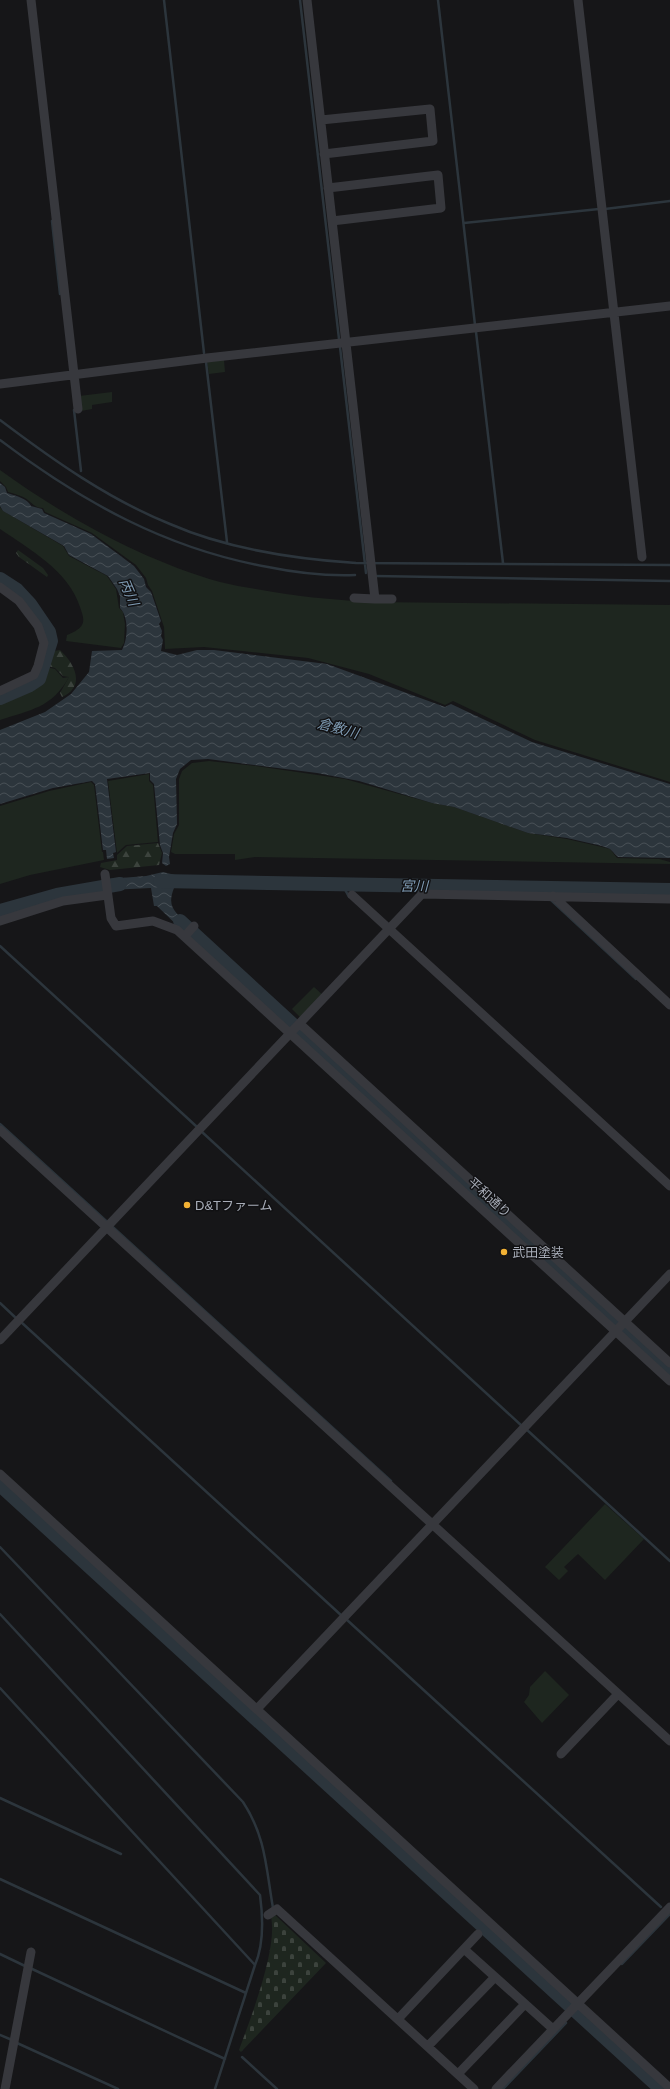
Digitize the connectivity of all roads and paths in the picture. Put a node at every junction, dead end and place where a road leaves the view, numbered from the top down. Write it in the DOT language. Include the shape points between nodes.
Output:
graph roads {
  1 [pos="31,0"];
  2 [pos="307,0"];
  3 [pos="578,0"];
  4 [pos="321,120"];
  5 [pos="324,154"];
  6 [pos="328,188"];
  7 [pos="332,221"];
  8 [pos="670,306"];
  9 [pos="614,312"];
  10 [pos="346,343"];
  11 [pos="72,375"];
  12 [pos="0,384"];
  13 [pos="78,409"];
  14 [pos="642,557"];
  15 [pos="0,587"];
  16 [pos="354,598"];
  17 [pos="375,599"];
  18 [pos="392,599"];
  19 [pos="0,691"];
  20 [pos="105,876"];
  21 [pos="107,893"];
  22 [pos="352,895"];
  23 [pos="550,896"];
  24 [pos="670,899"];
  25 [pos="0,921"];
  26 [pos="193,927"];
  27 [pos="387,931"];
  28 [pos="185,935"];
  29 [pos="670,1005"];
  30 [pos="295,1029"];
  31 [pos="0,1130"];
  32 [pos="670,1186"];
  33 [pos="109,1224"];
  34 [pos="670,1274"];
  35 [pos="621,1326"];
  36 [pos="0,1340"];
  37 [pos="670,1363"];
  38 [pos="670,1381"];
  39 [pos="0,1474"];
  40 [pos="435,1522"];
  41 [pos="618,1694"];
  42 [pos="257,1709"];
  43 [pos="670,1741"];
  44 [pos="561,1754"];
  45 [pos="670,1907"];
  46 [pos="273,1912"];
  47 [pos="478,1934"];
  48 [pos="464,1948"];
  49 [pos="31,1952"];
  50 [pos="495,1977"];
  51 [pos="525,2004"];
  52 [pos="578,2006"];
  53 [pos="398,2019"];
  54 [pos="553,2029"];
  55 [pos="428,2046"];
  56 [pos="458,2074"];
  57 [pos="670,2088"];
  58 [pos="5,2089"];
  59 [pos="474,2089"];
  60 [pos="496,2089"];
  1 -- 11 [label="street"];
  2 -- 4 [label="street"];
  3 -- 9 [label="street"];
  4 -- 5 [label="street"];
  4 -- 5 [label="street" via="430,109 432,128 433,141"];
  5 -- 6 [label="street"];
  6 -- 7 [label="street"];
  6 -- 7 [label="street" via="438,175 441,208"];
  7 -- 10 [label="street"];
  8 -- 9 [label="street"];
  9 -- 10 [label="street"];
  9 -- 14 [label="street"];
  10 -- 11 [label="street"];
  10 -- 17 [label="street"];
  11 -- 12 [label="street"];
  11 -- 13 [label="street"];
  15 -- 19 [label="street" via="19,601 38,626 44,643 34,675"];
  16 -- 17 [label="street"];
  17 -- 18 [label="street"];
  20 -- 21 [label="street"];
  21 -- 25 [label="street" via="62,901"];
  21 -- 28 [label="street" via="111,918 116,926 158,921"];
  22 -- 27 [label="street"];
  23 -- 24 [label="street"];
  23 -- 27 [label="street" via="422,894"];
  23 -- 29 [label="street"];
  26 -- 28 [label="street"];
  27 -- 30 [label="street"];
  27 -- 32 [label="street"];
  28 -- 30 [label="street"];
  30 -- 33 [label="street"];
  30 -- 35 [label="street, 平和通り"];
  30 -- 35 [label="street" via="599,1299"];
  31 -- 33 [label="street"];
  33 -- 36 [label="street"];
  33 -- 40 [label="street"];
  34 -- 35 [label="street"];
  35 -- 37 [label="street"];
  35 -- 38 [label="street, 平和通り"];
  35 -- 40 [label="street"];
  39 -- 42 [label="street"];
  40 -- 41 [label="street"];
  40 -- 42 [label="street"];
  41 -- 43 [label="street"];
  41 -- 44 [label="street"];
  42 -- 52 [label="street"];
  45 -- 52 [label="street"];
  46 -- 53 [label="street" via="277,1909"];
  47 -- 48 [label="street"];
  48 -- 50 [label="street"];
  48 -- 53 [label="street"];
  49 -- 58 [label="street"];
  50 -- 51 [label="street"];
  50 -- 55 [label="street"];
  51 -- 54 [label="street"];
  51 -- 56 [label="street"];
  52 -- 54 [label="street"];
  52 -- 57 [label="street"];
  53 -- 55 [label="street"];
  54 -- 60 [label="street"];
  55 -- 56 [label="street"];
  56 -- 59 [label="street"];
}
